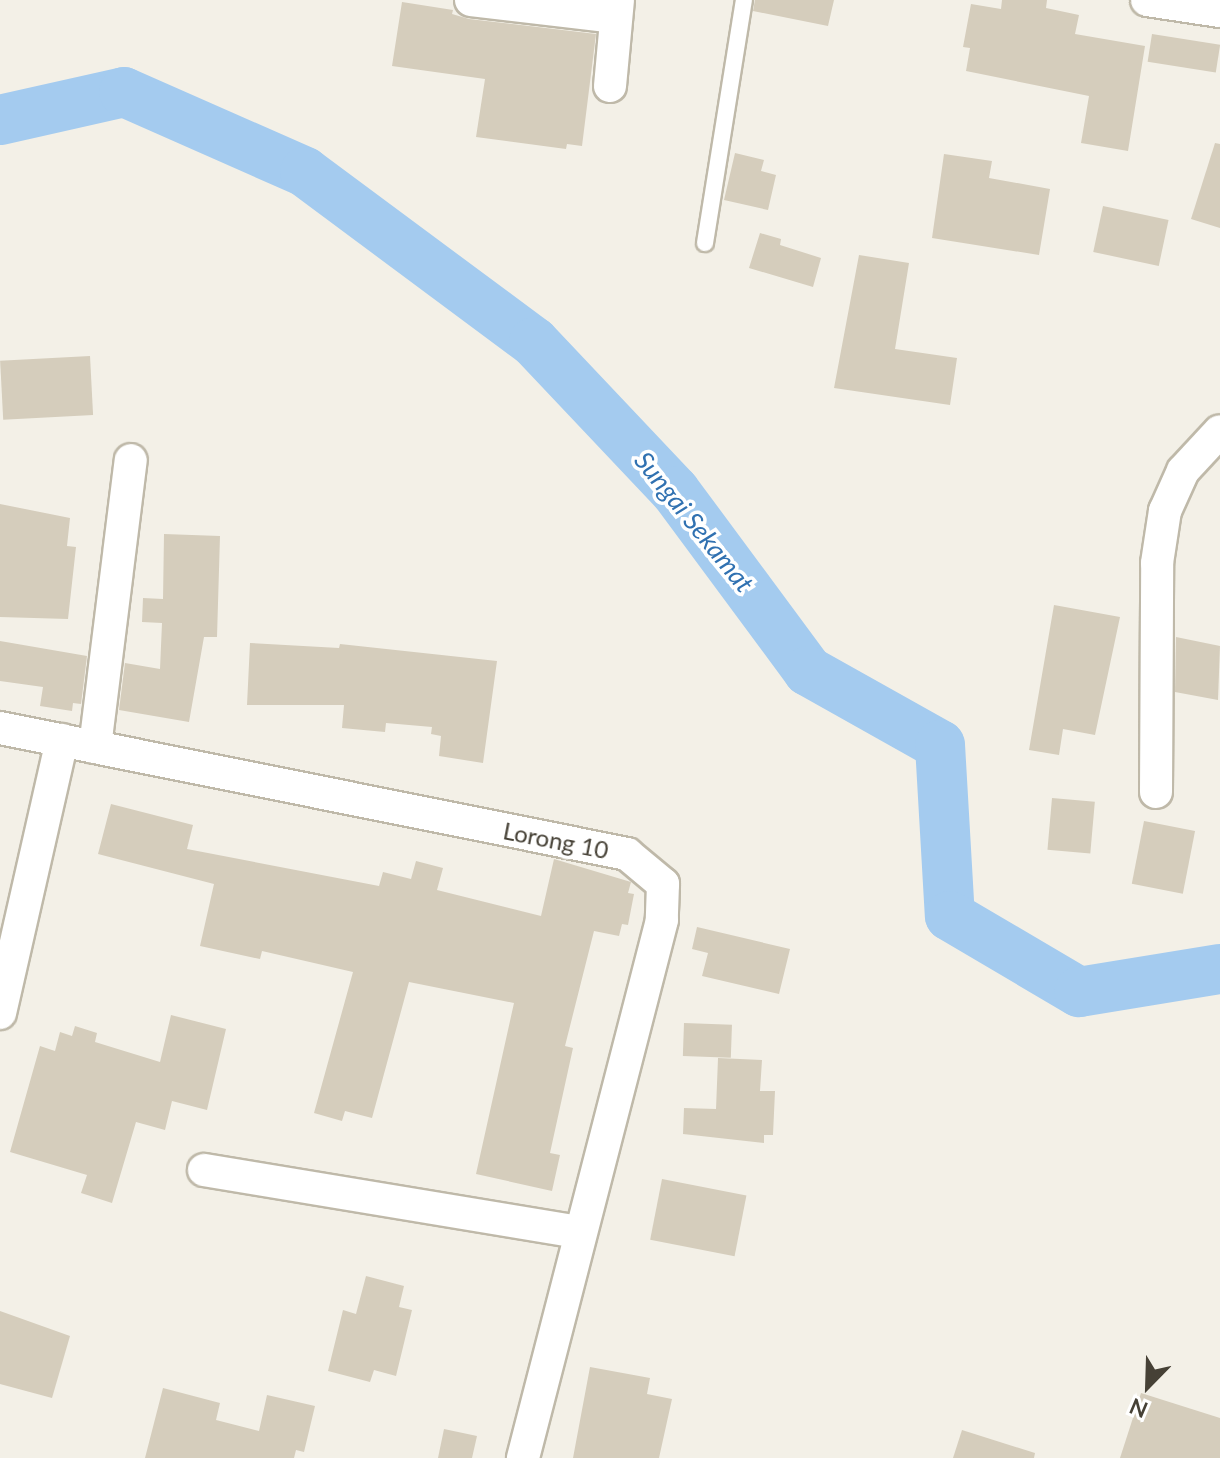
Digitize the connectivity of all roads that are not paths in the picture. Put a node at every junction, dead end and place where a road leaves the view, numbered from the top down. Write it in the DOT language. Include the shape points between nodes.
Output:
graph roads {
  1 [pos="471,0"];
  2 [pos="744,0"];
  3 [pos="1147,0"];
  4 [pos="617,8"];
  5 [pos="1220,11"];
  6 [pos="610,86"];
  7 [pos="705,243"];
  8 [pos="1220,431"];
  9 [pos="131,460"];
  10 [pos="0,728"];
  11 [pos="62,740"];
  12 [pos="95,747"];
  13 [pos="1156,792"];
  14 [pos="0,1013"];
  15 [pos="204,1170"];
  16 [pos="580,1232"];
  17 [pos="523,1458"];
  1 -- 4 [label="street"];
  2 -- 7 [label="lane"];
  3 -- 5 [label="street"];
  4 -- 6 [label="street"];
  8 -- 13 [label="street" via="1183,471 1165,511 1157,563"];
  9 -- 12 [label="street"];
  10 -- 11 [label="street, Lorong 10"];
  11 -- 12 [label="street, Lorong 10"];
  11 -- 14 [label="street"];
  12 -- 16 [label="street, Lorong 10" via="627,854 663,884 662,920"];
  15 -- 16 [label="street"];
  16 -- 17 [label="street, Lorong 10"];
}
